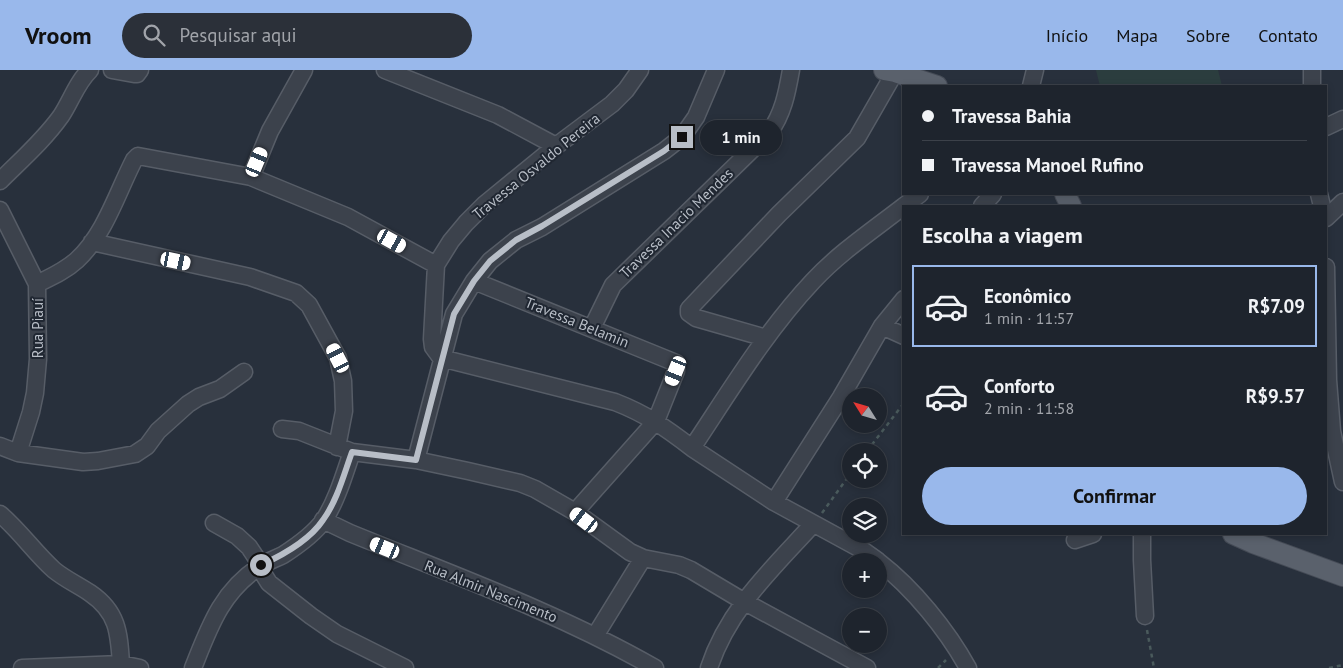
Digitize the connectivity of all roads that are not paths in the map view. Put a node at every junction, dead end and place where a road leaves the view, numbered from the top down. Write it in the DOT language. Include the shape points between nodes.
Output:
graph roads {
  1 [pos="90,70"];
  2 [pos="112,70"];
  3 [pos="304,70"];
  4 [pos="385,70"];
  5 [pos="640,70"];
  6 [pos="716,70"];
  7 [pos="790,70"];
  8 [pos="1035,70"];
  9 [pos="890,71"];
  10 [pos="138,72"];
  11 [pos="934,85"];
  12 [pos="1031,85"];
  13 [pos="1343,119"];
  14 [pos="1327,127"];
  15 [pos="556,146"];
  16 [pos="251,177"];
  17 [pos="0,181"];
  18 [pos="919,195"];
  19 [pos="991,195"];
  20 [pos="1343,202"];
  21 [pos="905,205"];
  22 [pos="983,205"];
  23 [pos="902,208"];
  24 [pos="0,210"];
  25 [pos="1327,217"];
  26 [pos="92,242"];
  27 [pos="436,265"];
  28 [pos="474,281"];
  29 [pos="37,284"];
  30 [pos="902,301"];
  31 [pos="1327,324"];
  32 [pos="882,326"];
  33 [pos="592,328"];
  34 [pos="902,335"];
  35 [pos="766,338"];
  36 [pos="441,358"];
  37 [pos="244,372"];
  38 [pos="656,421"];
  39 [pos="282,429"];
  40 [pos="0,446"];
  41 [pos="692,448"];
  42 [pos="345,450"];
  43 [pos="18,453"];
  44 [pos="416,460"];
  45 [pos="1343,482"];
  46 [pos="774,502"];
  47 [pos="574,512"];
  48 [pos="0,514"];
  49 [pos="323,520"];
  50 [pos="214,523"];
  51 [pos="813,524"];
  52 [pos="1090,535"];
  53 [pos="1142,535"];
  54 [pos="1236,535"];
  55 [pos="1075,540"];
  56 [pos="867,553"];
  57 [pos="642,558"];
  58 [pos="261,565"];
  59 [pos="887,569"];
  60 [pos="1343,576"];
  61 [pos="743,601"];
  62 [pos="1144,616"];
  63 [pos="595,636"];
  64 [pos="121,664"];
  65 [pos="22,668"];
  66 [pos="140,668"];
  67 [pos="193,668"];
  68 [pos="405,668"];
  69 [pos="655,668"];
  70 [pos="709,668"];
  71 [pos="867,668"];
  72 [pos="968,668"];
  1 -- 17 [label="street" via="47,134"];
  2 -- 10 [label="street"];
  3 -- 16 [label="street" via="270,131"];
  4 -- 15 [label="street" via="498,115"];
  5 -- 15 [label="street, Travessa Osvaldo Pereira" via="612,104"];
  6 -- 28 [label="street" via="696,118 682,137 516,240 490,261"];
  7 -- 33 [label="street, Travessa Inacio Mendes" via="776,124 613,285"];
  8 -- 12 [label="street"];
  9 -- 11 [label="main road"];
  9 -- 35 [label="street" via="858,138 779,214 689,309 696,318"];
  13 -- 14 [label="street"];
  15 -- 27 [label="street, Travessa Osvaldo Pereira" via="485,204 451,241"];
  16 -- 26 [label="street" via="138,156"];
  16 -- 27 [label="street" via="348,217"];
  18 -- 21 [label="street"];
  19 -- 22 [label="street"];
  20 -- 25 [label="street"];
  23 -- 35 [label="street" via="815,279"];
  24 -- 29 [label="street, Rua Piauí"];
  26 -- 29 [label="street" via="78,260"];
  26 -- 42 [label="street" via="250,277 296,293 309,305 338,358 343,381"];
  27 -- 36 [label="street" via="432,339 433,348"];
  28 -- 33 [label="street, Travessa Belamin"];
  28 -- 36 [label="street" via="454,314"];
  29 -- 43 [label="street, Rua Piauí" via="35,393"];
  30 -- 32 [label="street"];
  31 -- 45 [label="street" via="1332,431"];
  32 -- 34 [label="street"];
  32 -- 46 [label="street"];
  33 -- 38 [label="street, Travessa Belamin" via="674,361 677,367"];
  35 -- 41 [label="street"];
  36 -- 38 [label="street" via="615,402"];
  36 -- 44 [label="street"];
  37 -- 43 [label="street" via="220,390 188,404 136,454 90,461"];
  38 -- 41 [label="street"];
  38 -- 47 [label="street"];
  39 -- 42 [label="street" via="300,431"];
  40 -- 43 [label="street"];
  41 -- 46 [label="street"];
  42 -- 44 [label="street"];
  42 -- 49 [label="street" via="340,485"];
  44 -- 47 [label="street" via="520,483"];
  46 -- 51 [label="street"];
  47 -- 57 [label="street" via="616,544"];
  48 -- 64 [label="street" via="54,570 104,605 120,636"];
  49 -- 58 [label="street" via="298,544"];
  49 -- 63 [label="street, Rua Almir Nascimento"];
  50 -- 58 [label="street" via="237,536"];
  51 -- 56 [label="street"];
  51 -- 61 [label="street"];
  52 -- 55 [label="street"];
  53 -- 62 [label="street"];
  54 -- 60 [label="main road"];
  57 -- 61 [label="street" via="692,570"];
  57 -- 63 [label="street"];
  58 -- 67 [label="street" via="244,577 221,604"];
  58 -- 68 [label="street" via="270,583 311,616 337,634"];
  59 -- 72 [label="street" via="926,609 958,649"];
  61 -- 70 [label="street" via="718,643"];
  61 -- 71 [label="street"];
  63 -- 69 [label="street, Rua Almir Nascimento"];
  64 -- 65 [label="street"];
  64 -- 66 [label="street"];
}
